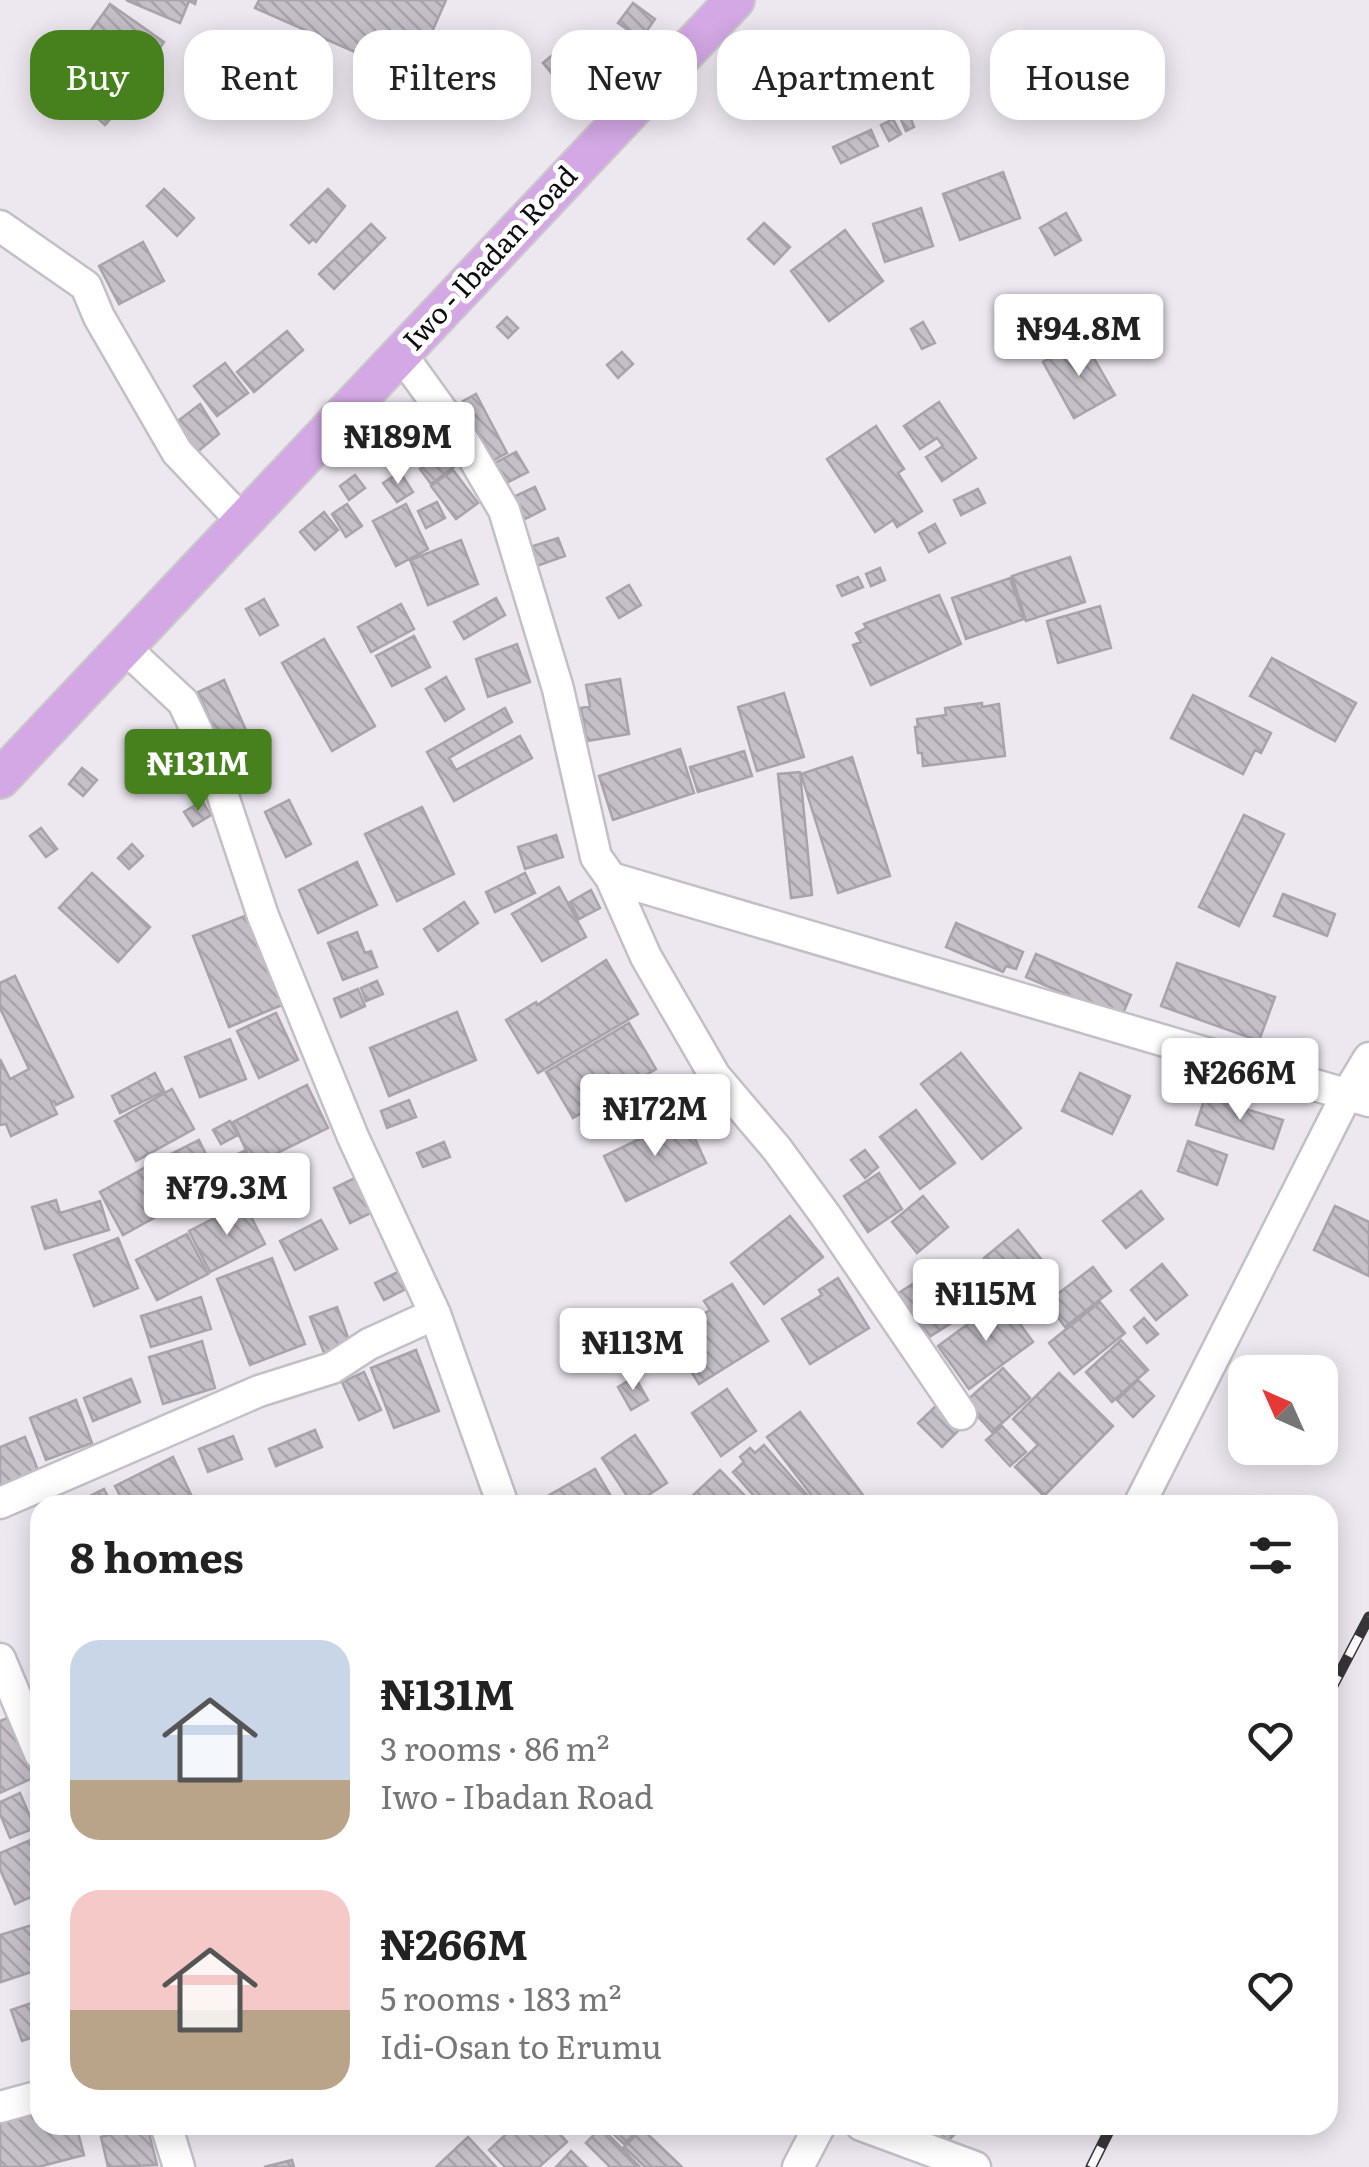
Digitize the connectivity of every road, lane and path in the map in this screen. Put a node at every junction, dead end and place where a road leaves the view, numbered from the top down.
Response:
1 (735, 0) edge
2 (0, 226) edge
3 (401, 354) junction
4 (242, 521) junction
5 (124, 647) junction
6 (0, 779) edge
7 (610, 878) junction
8 (1369, 1058) edge
9 (1357, 1098) edge
10 (434, 1314) junction
11 (961, 1414) dead end
12 (500, 1495) edge
13 (1144, 1495) edge
14 (0, 1503) edge
15 (0, 1659) edge
16 (30, 1730) edge
17 (30, 2099) edge
18 (0, 2107) edge
19 (169, 2135) edge
20 (815, 2135) edge
21 (888, 2135) edge
22 (179, 2167) edge
23 (798, 2167) edge
24 (975, 2167) edge

1 - 3 main road, Iwo - Ibadan Road
2 - 4 street
3 - 4 main road, Iwo - Ibadan Road
3 - 7 street
4 - 5 main road, Iwo - Ibadan Road
5 - 6 main road, Iwo - Ibadan Road
5 - 10 street
7 - 9 street
7 - 11 street
8 - 9 street
9 - 13 street
10 - 12 street
10 - 14 street
15 - 16 street
17 - 18 street
19 - 22 street
20 - 23 street
21 - 24 street

